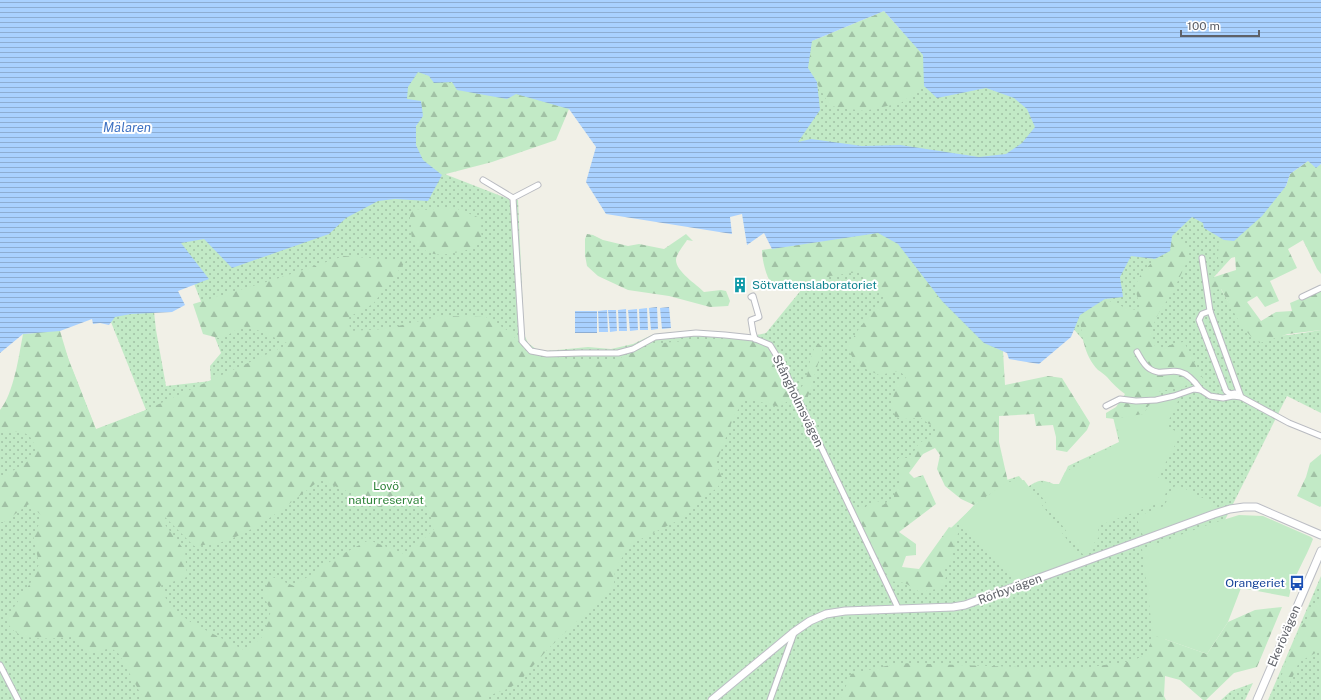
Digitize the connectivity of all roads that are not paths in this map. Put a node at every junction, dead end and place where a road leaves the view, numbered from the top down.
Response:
1 (483, 180) dead end
2 (538, 185) dead end
3 (513, 198) junction
4 (1202, 258) dead end
5 (1321, 288) edge
6 (751, 297) dead end
7 (1302, 297) dead end
8 (1210, 311) junction
9 (755, 338) junction
10 (1137, 352) dead end
11 (1201, 390) junction
12 (1240, 395) junction
13 (1106, 406) dead end
14 (1321, 436) edge
15 (1321, 535) edge
16 (1321, 551) edge
17 (898, 608) junction
18 (794, 632) junction
19 (0, 665) edge
20 (18, 700) edge
21 (712, 700) edge
22 (770, 700) edge
23 (1257, 700) edge

1 - 3 street
2 - 3 street
3 - 9 street, Stångholmsvägen
4 - 8 street
5 - 7 street
6 - 9 street
8 - 12 street
8 - 12 street
9 - 17 street, Stångholmsvägen
10 - 11 street
11 - 12 street
11 - 13 street
12 - 14 street
15 - 17 street, Rörbyvägen
16 - 23 street, Ekerövägen
17 - 18 street, Rörbyvägen
18 - 21 street, Rörbyvägen
18 - 22 street
19 - 20 street

